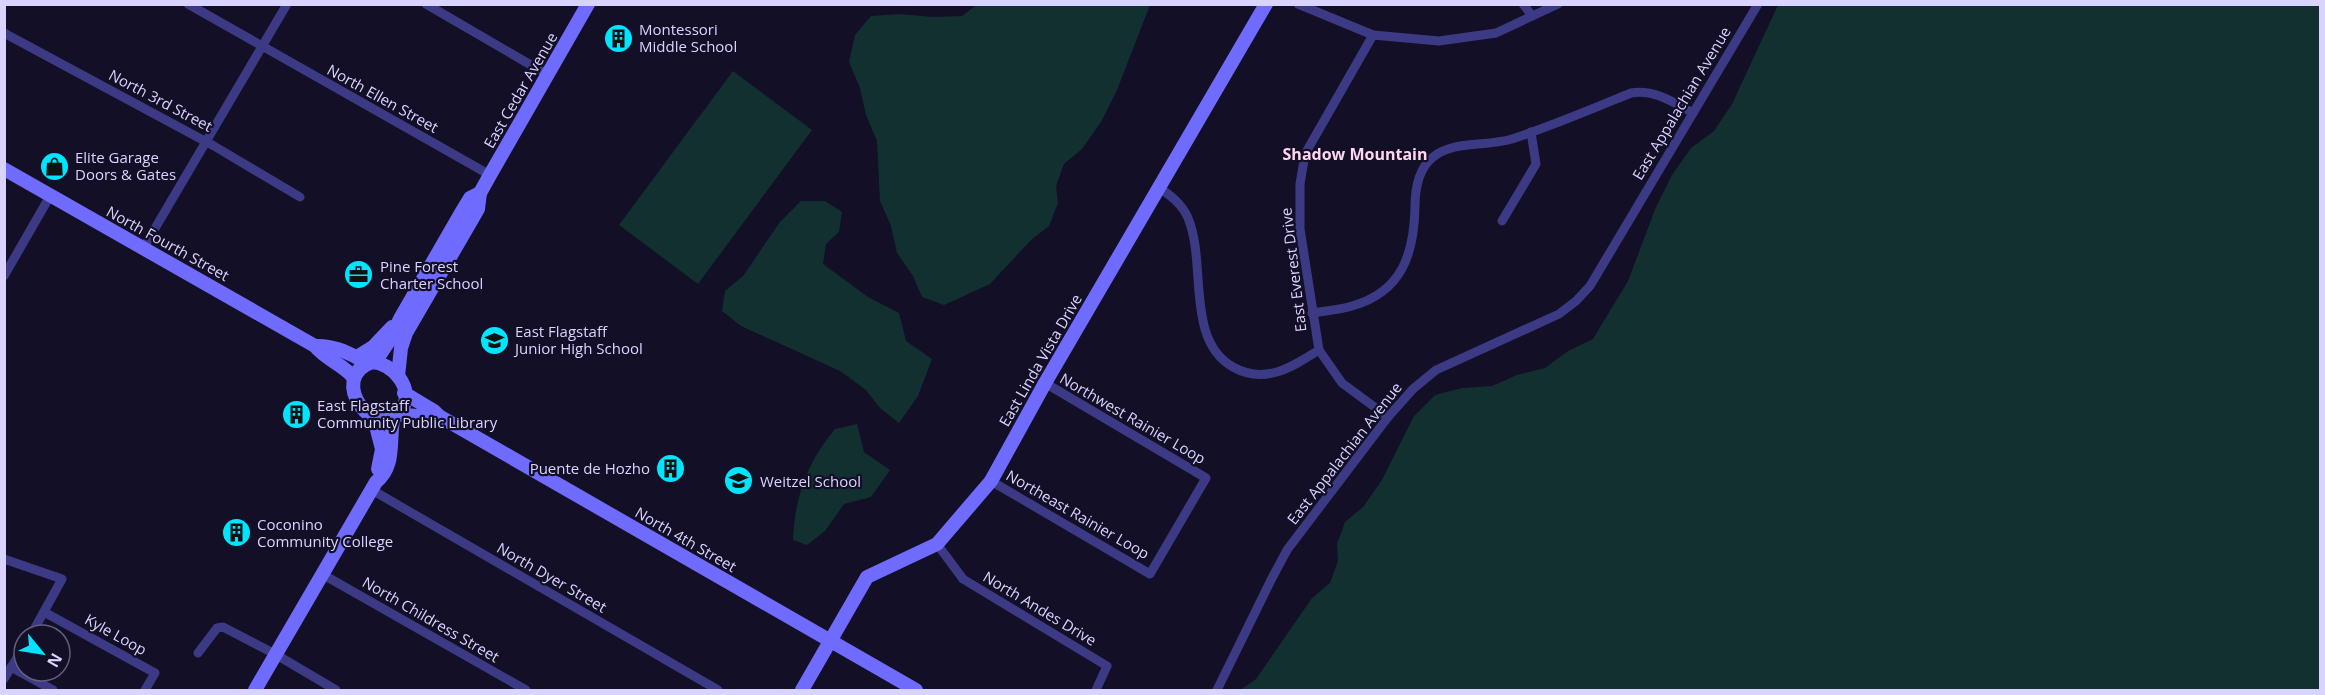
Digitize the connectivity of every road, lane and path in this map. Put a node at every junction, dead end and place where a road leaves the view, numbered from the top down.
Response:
1 (188, 4) edge
2 (288, 4) edge
3 (426, 4) edge
4 (588, 4) edge
5 (1266, 4) edge
6 (1298, 4) edge
7 (1523, 4) edge
8 (1558, 4) edge
9 (1758, 4) edge
10 (1532, 16) junction
11 (4, 33) edge
12 (1373, 35) junction
13 (261, 47) junction
14 (548, 75) junction
15 (1693, 113) junction
16 (1531, 132) junction
17 (205, 141) junction
18 (4, 169) edge
19 (490, 175) junction
20 (1160, 188) junction
21 (480, 193) junction
22 (50, 196) junction
23 (300, 197) dead end
24 (1502, 221) dead end
25 (144, 247) junction
26 (4, 276) edge
27 (1312, 313) junction
28 (401, 317) junction
29 (315, 346) junction
30 (1318, 350) junction
31 (366, 361) junction
32 (398, 376) junction
33 (354, 378) junction
34 (1045, 383) junction
35 (404, 393) junction
36 (396, 415) junction
37 (439, 416) junction
38 (1389, 417) junction
39 (374, 418) junction
40 (991, 481) junction
41 (374, 486) junction
42 (937, 544) junction
43 (4, 559) edge
44 (322, 574) junction
45 (1150, 574) joint
46 (44, 612) junction
47 (38, 623) edge
48 (830, 641) junction
49 (198, 653) dead end
50 (275, 654) junction
51 (11, 667) joint
52 (4, 679) edge
53 (53, 690) edge
54 (145, 690) edge
55 (255, 690) edge
56 (336, 690) edge
57 (526, 690) edge
58 (718, 690) edge
59 (802, 690) edge
60 (916, 690) edge
61 (1096, 690) edge
62 (1217, 690) edge

1 - 13 street, North Ellen Street
2 - 13 street
3 - 14 street
4 - 14 street, East Cedar Avenue
5 - 20 street, East Linda Vista Drive
6 - 12 street
7 - 10 street
8 - 10 street
9 - 15 street, East Appalachian Avenue
10 - 12 street
11 - 17 street, North 3rd Street
12 - 27 street, East Everest Drive
13 - 17 street
13 - 19 street, North Ellen Street
14 - 19 street, East Cedar Avenue
15 - 16 street
15 - 38 street, East Appalachian Avenue
16 - 24 street
16 - 27 street
17 - 23 street, North 3rd Street
17 - 25 street
18 - 22 street, North Fourth Street
19 - 21 street, East Cedar Avenue
20 - 30 street
20 - 34 street, East Linda Vista Drive
21 - 28 street, East Cedar Avenue
21 - 32 street, East Cedar Avenue
22 - 25 street, North Fourth Street
22 - 26 street
25 - 29 street, North Fourth Street
27 - 30 street, East Everest Drive
28 - 31 street
28 - 31 street, East Cedar Avenue
29 - 31 street, North Fourth Street
29 - 33 street, North Fourth Street
30 - 38 street, East Everest Drive
31 - 32 street
31 - 33 street
32 - 35 street
33 - 39 street
34 - 40 street, East Linda Vista Drive
34 - 45 street, Northwest Rainier Loop
35 - 36 street
35 - 37 street, North 4th Street
36 - 37 street, North 4th Street
36 - 39 street
36 - 41 street
37 - 48 street, North 4th Street
38 - 62 street, East Appalachian Avenue
39 - 41 street
40 - 42 street, East Linda Vista Drive
40 - 45 street, Northeast Rainier Loop
41 - 44 street
41 - 58 street, North Dyer Street
42 - 48 street, East Linda Vista Drive
42 - 61 street, North Andes Drive
43 - 46 street
44 - 50 street
44 - 57 street, North Childress Street
46 - 47 street
46 - 54 street, Kyle Loop
48 - 59 street, East Linda Vista Drive
48 - 60 street, North 4th Street
49 - 50 street
50 - 55 street
50 - 56 street
51 - 52 street
51 - 53 street

